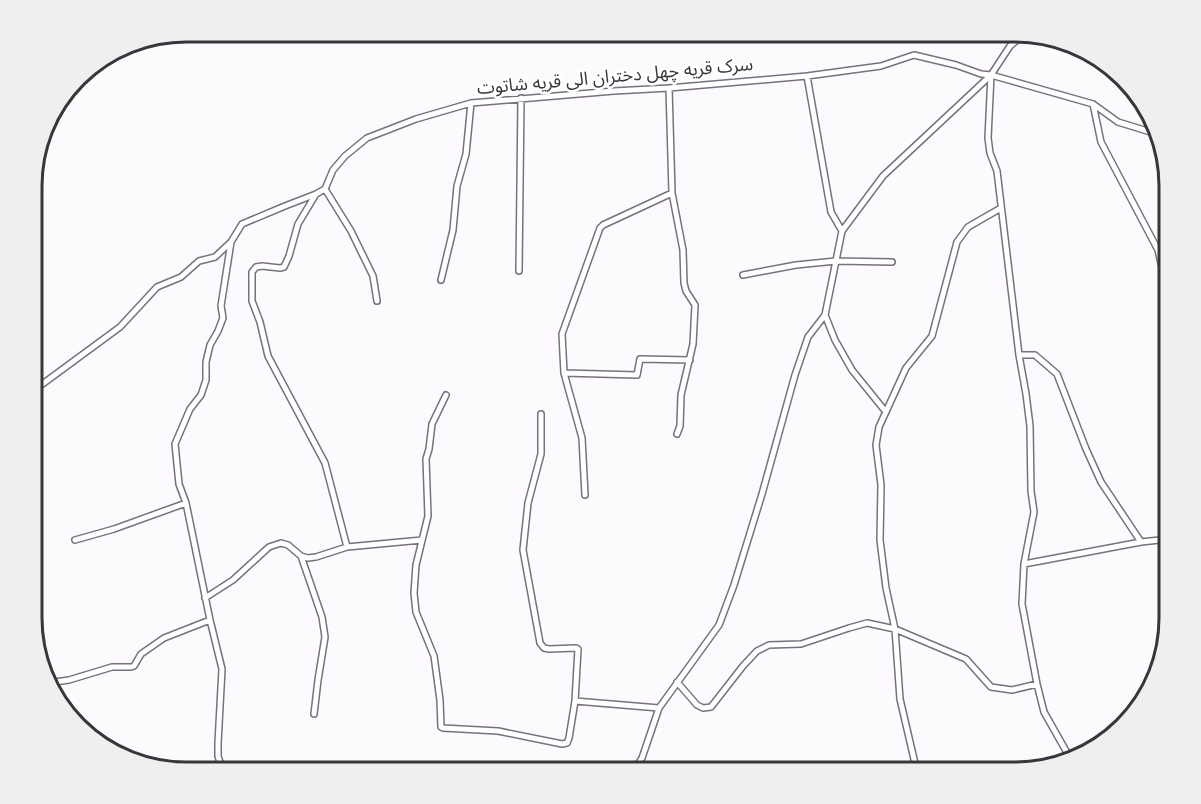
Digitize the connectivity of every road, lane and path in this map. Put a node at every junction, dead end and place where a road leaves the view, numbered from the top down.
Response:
1 (1015, 42) edge
2 (991, 75) junction
3 (807, 76) junction
4 (669, 88) junction
5 (521, 98) junction
6 (471, 103) junction
7 (1093, 104) junction
8 (1148, 131) edge
9 (325, 189) junction
10 (672, 193) junction
11 (316, 194) junction
12 (1001, 207) junction
13 (842, 231) junction
14 (231, 242) junction
15 (1159, 254) edge
16 (836, 261) junction
17 (892, 262) dead end
18 (519, 271) dead end
19 (743, 275) dead end
20 (441, 280) dead end
21 (377, 301) dead end
22 (825, 315) junction
23 (1019, 355) junction
24 (690, 360) junction
25 (564, 373) junction
26 (42, 384) edge
27 (446, 395) dead end
28 (886, 412) junction
29 (542, 414) dead end
30 (677, 434) dead end
31 (585, 495) dead end
32 (186, 504) junction
33 (75, 540) dead end
34 (422, 540) junction
35 (1159, 540) edge
36 (1141, 542) junction
37 (346, 547) junction
38 (301, 556) junction
39 (1024, 564) junction
40 (205, 598) junction
41 (210, 620) junction
42 (895, 629) junction
43 (57, 682) edge
44 (677, 682) junction
45 (1037, 684) junction
46 (575, 701) junction
47 (659, 708) junction
48 (314, 714) dead end
49 (1067, 752) edge
50 (220, 762) edge
51 (639, 762) edge
52 (915, 762) edge

1 - 2 street
2 - 3 street, سرک قریه چهل دختران الی قریه شاتوت
2 - 7 street, سرک قریه چهل دختران الی قریه شاتوت
2 - 12 street
2 - 13 street
3 - 4 street, سرک قریه چهل دختران الی قریه شاتوت
3 - 13 street
4 - 5 street, سرک قریه چهل دختران الی قریه شاتوت
4 - 10 street
5 - 6 street, سرک قریه چهل دختران الی قریه شاتوت
5 - 18 street
6 - 9 street, سرک قریه چهل دختران الی قریه شاتوت
6 - 20 street
7 - 8 street, سرک قریه چهل دختران الی قریه شاتوت
7 - 15 street
9 - 11 street
9 - 21 street
10 - 24 street
10 - 25 street
11 - 14 street
11 - 37 street
12 - 23 street
12 - 28 street
13 - 16 street
14 - 26 street
14 - 32 street
16 - 17 street
16 - 19 street
16 - 22 street
22 - 28 street
22 - 44 street
23 - 36 street
23 - 39 street
24 - 25 street
24 - 30 street
25 - 31 street
27 - 34 street
28 - 42 street
29 - 46 street
32 - 33 street
32 - 40 street
34 - 37 street
34 - 46 street
35 - 36 street
36 - 39 street
37 - 38 street
38 - 40 street
38 - 48 street
39 - 45 street
40 - 41 street
41 - 43 street
41 - 50 street
42 - 44 street
42 - 45 street
42 - 52 street
44 - 47 street
45 - 49 street
46 - 47 street
47 - 51 street

